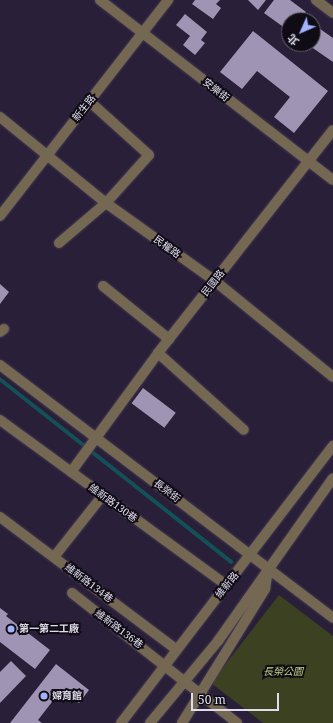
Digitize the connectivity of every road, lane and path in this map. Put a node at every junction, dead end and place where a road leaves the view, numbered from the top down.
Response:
1 (100, 0) edge
2 (168, 0) edge
3 (316, 0) edge
4 (333, 13) edge
5 (143, 33) junction
6 (89, 101) junction
7 (0, 117) edge
8 (333, 130) edge
9 (48, 154) junction
10 (309, 162) junction
11 (333, 180) edge
12 (106, 203) junction
13 (0, 216) edge
14 (59, 243) dead end
15 (215, 281) junction
16 (103, 286) dead end
17 (169, 339) junction
18 (158, 353) junction
19 (0, 365) edge
20 (333, 377) edge
21 (0, 420) edge
22 (244, 430) dead end
23 (96, 438) junction
24 (333, 446) edge
25 (72, 472) junction
26 (333, 478) edge
27 (102, 495) junction
28 (0, 517) edge
29 (253, 554) junction
30 (54, 557) junction
31 (269, 566) junction
32 (226, 585) junction
33 (72, 593) dead end
34 (333, 618) edge
35 (177, 650) junction
36 (166, 664) junction
37 (185, 680) junction
38 (201, 692) junction
39 (121, 723) edge
40 (150, 723) edge
41 (182, 723) edge
42 (236, 723) edge

1 - 5 street, 安樂街
2 - 5 street, 新生路
3 - 4 street
5 - 6 street, 新生路
5 - 10 street, 安樂街
6 - 9 street, 新生路
6 - 12 street
7 - 9 street, 民權路
8 - 10 street, 民國路
9 - 12 street, 民權路
9 - 13 street, 新生路
10 - 11 street, 安樂街
10 - 15 street, 民國路
12 - 14 street
12 - 15 street, 民權路
15 - 17 street, 民國路
15 - 20 street, 民權路
16 - 17 street
17 - 18 street, 民國路
18 - 22 street
18 - 23 street, 民國路
19 - 23 street, 長榮街
21 - 25 street, 維新路130巷
23 - 25 street, 民國路
23 - 29 street, 長榮街
24 - 29 street, 維新路
25 - 27 street, 維新路130巷
26 - 31 street
27 - 30 street
27 - 32 street, 維新路130巷
28 - 30 street, 維新路134巷
29 - 31 street, 長榮街
29 - 32 street, 維新路
30 - 35 street, 維新路134巷
31 - 34 street, 長榮街
31 - 37 street
31 - 38 street
32 - 35 street, 維新路
33 - 36 street, 維新路136巷
35 - 36 street, 維新路
36 - 37 street, 維新路136巷
36 - 39 street, 維新路
37 - 38 street, 維新路136巷
37 - 40 street
38 - 41 street
38 - 42 street, 維新路136巷

